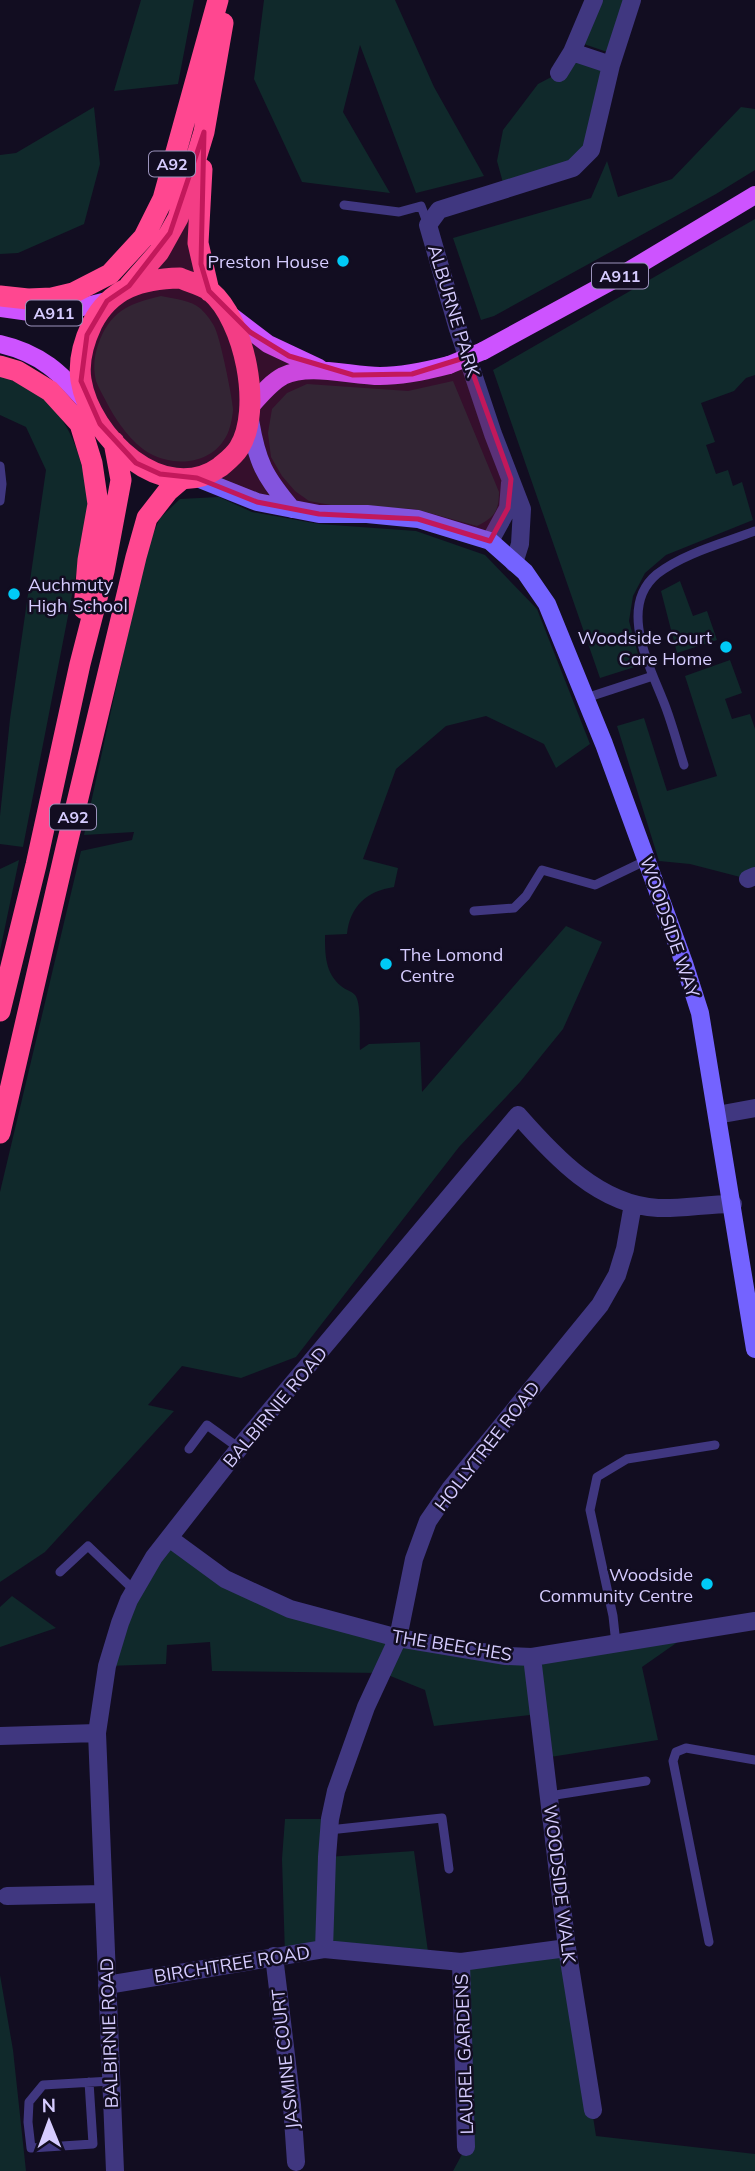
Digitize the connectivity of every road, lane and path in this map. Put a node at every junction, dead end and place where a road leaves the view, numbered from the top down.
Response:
1 (218, 0) edge
2 (226, 0) edge
3 (594, 0) edge
4 (632, 0) edge
5 (572, 52) junction
6 (611, 65) junction
7 (559, 73) dead end
8 (204, 132) junction
9 (755, 195) edge
10 (344, 205) dead end
11 (428, 225) junction
12 (129, 286) junction
13 (209, 290) junction
14 (0, 296) edge
15 (107, 301) junction
16 (0, 308) edge
17 (230, 315) junction
18 (0, 344) edge
19 (0, 366) edge
20 (326, 371) junction
21 (87, 403) junction
22 (250, 413) junction
23 (114, 442) junction
24 (0, 466) edge
25 (511, 478) junction
26 (189, 479) junction
27 (0, 501) edge
28 (292, 509) junction
29 (755, 531) edge
30 (490, 541) junction
31 (514, 563) junction
32 (80, 664) junction
33 (653, 676) junction
34 (586, 698) junction
35 (684, 765) dead end
36 (647, 860) junction
37 (474, 911) dead end
38 (0, 1012) edge
39 (755, 1108) edge
40 (717, 1115) junction
41 (0, 1133) edge
42 (633, 1204) junction
43 (733, 1204) junction
44 (755, 1349) edge
45 (715, 1445) dead end
46 (239, 1448) junction
47 (189, 1449) dead end
48 (169, 1538) junction
49 (60, 1572) dead end
50 (134, 1590) junction
51 (755, 1621) edge
52 (398, 1638) junction
53 (616, 1644) junction
54 (532, 1657) junction
55 (97, 1733) junction
56 (0, 1736) edge
57 (755, 1760) edge
58 (646, 1781) dead end
59 (549, 1796) junction
60 (329, 1830) junction
61 (449, 1869) dead end
62 (103, 1894) junction
63 (7, 1896) dead end
64 (709, 1942) dead end
65 (567, 1948) junction
66 (324, 1950) junction
67 (274, 1956) junction
68 (461, 1962) junction
69 (107, 1985) junction
70 (111, 2081) junction
71 (89, 2082) junction
72 (593, 2110) dead end
73 (467, 2147) dead end
74 (296, 2162) dead end
75 (115, 2171) edge

1 - 14 highway, A92
2 - 8 highway, A92
3 - 5 street
4 - 6 street, ALBURNE PARK
5 - 6 street
5 - 7 street
6 - 11 street, ALBURNE PARK
8 - 12 highway, A92
8 - 13 highway, A92
9 - 20 main road, A911, bridge
10 - 11 lane
11 - 25 street, ALBURNE PARK
12 - 13 highway, A92
12 - 15 highway, A92
13 - 17 highway, A92
15 - 16 main road, A911
15 - 21 highway, A92
17 - 20 main road, A911
17 - 22 highway, A92
18 - 21 main road, A911
19 - 32 highway, A92
20 - 22 main road, A911
21 - 23 highway, A92
22 - 26 highway, A92
22 - 28 street
23 - 26 highway, A92
23 - 32 highway, A92
24 - 27 lane
25 - 30 street, ALBURNE PARK
25 - 31 street, ALBURNE PARK
26 - 28 street
26 - 41 highway, A92
28 - 30 street
29 - 33 lane
30 - 31 street, WOODSIDE WAY
31 - 34 street, WOODSIDE WAY
32 - 38 highway, A92
33 - 34 lane
33 - 35 lane
34 - 36 street, WOODSIDE WAY
36 - 37 lane
36 - 40 street, WOODSIDE WAY
39 - 40 street
40 - 43 street, WOODSIDE WAY
42 - 43 street
42 - 46 street, BALBIRNIE ROAD
42 - 52 street, HOLLYTREE ROAD
43 - 44 street, WOODSIDE WAY
45 - 53 lane
46 - 47 lane
46 - 48 street, BALBIRNIE ROAD
48 - 50 street, BALBIRNIE ROAD
48 - 52 street, THE BEECHES
49 - 50 lane
50 - 55 street, BALBIRNIE ROAD
51 - 53 street, THE BEECHES
52 - 54 street, THE BEECHES
52 - 60 street, HOLLYTREE ROAD
53 - 54 street, THE BEECHES
54 - 59 street, WOODSIDE WALK
55 - 56 street
55 - 62 street, BALBIRNIE ROAD
57 - 64 lane
58 - 59 lane
59 - 65 street, WOODSIDE WALK
60 - 61 lane
60 - 66 street, HOLLYTREE ROAD
62 - 63 street
62 - 69 street, BALBIRNIE ROAD
65 - 68 street, BIRCHTREE ROAD
65 - 72 street, WOODSIDE WALK
66 - 67 street, BIRCHTREE ROAD
66 - 68 street, BIRCHTREE ROAD
67 - 69 street, BIRCHTREE ROAD
67 - 74 street, JASMINE COURT
68 - 73 street, LAUREL GARDENS
69 - 70 street, BALBIRNIE ROAD
70 - 71 lane
70 - 75 street, BALBIRNIE ROAD
71 - 71 lane

